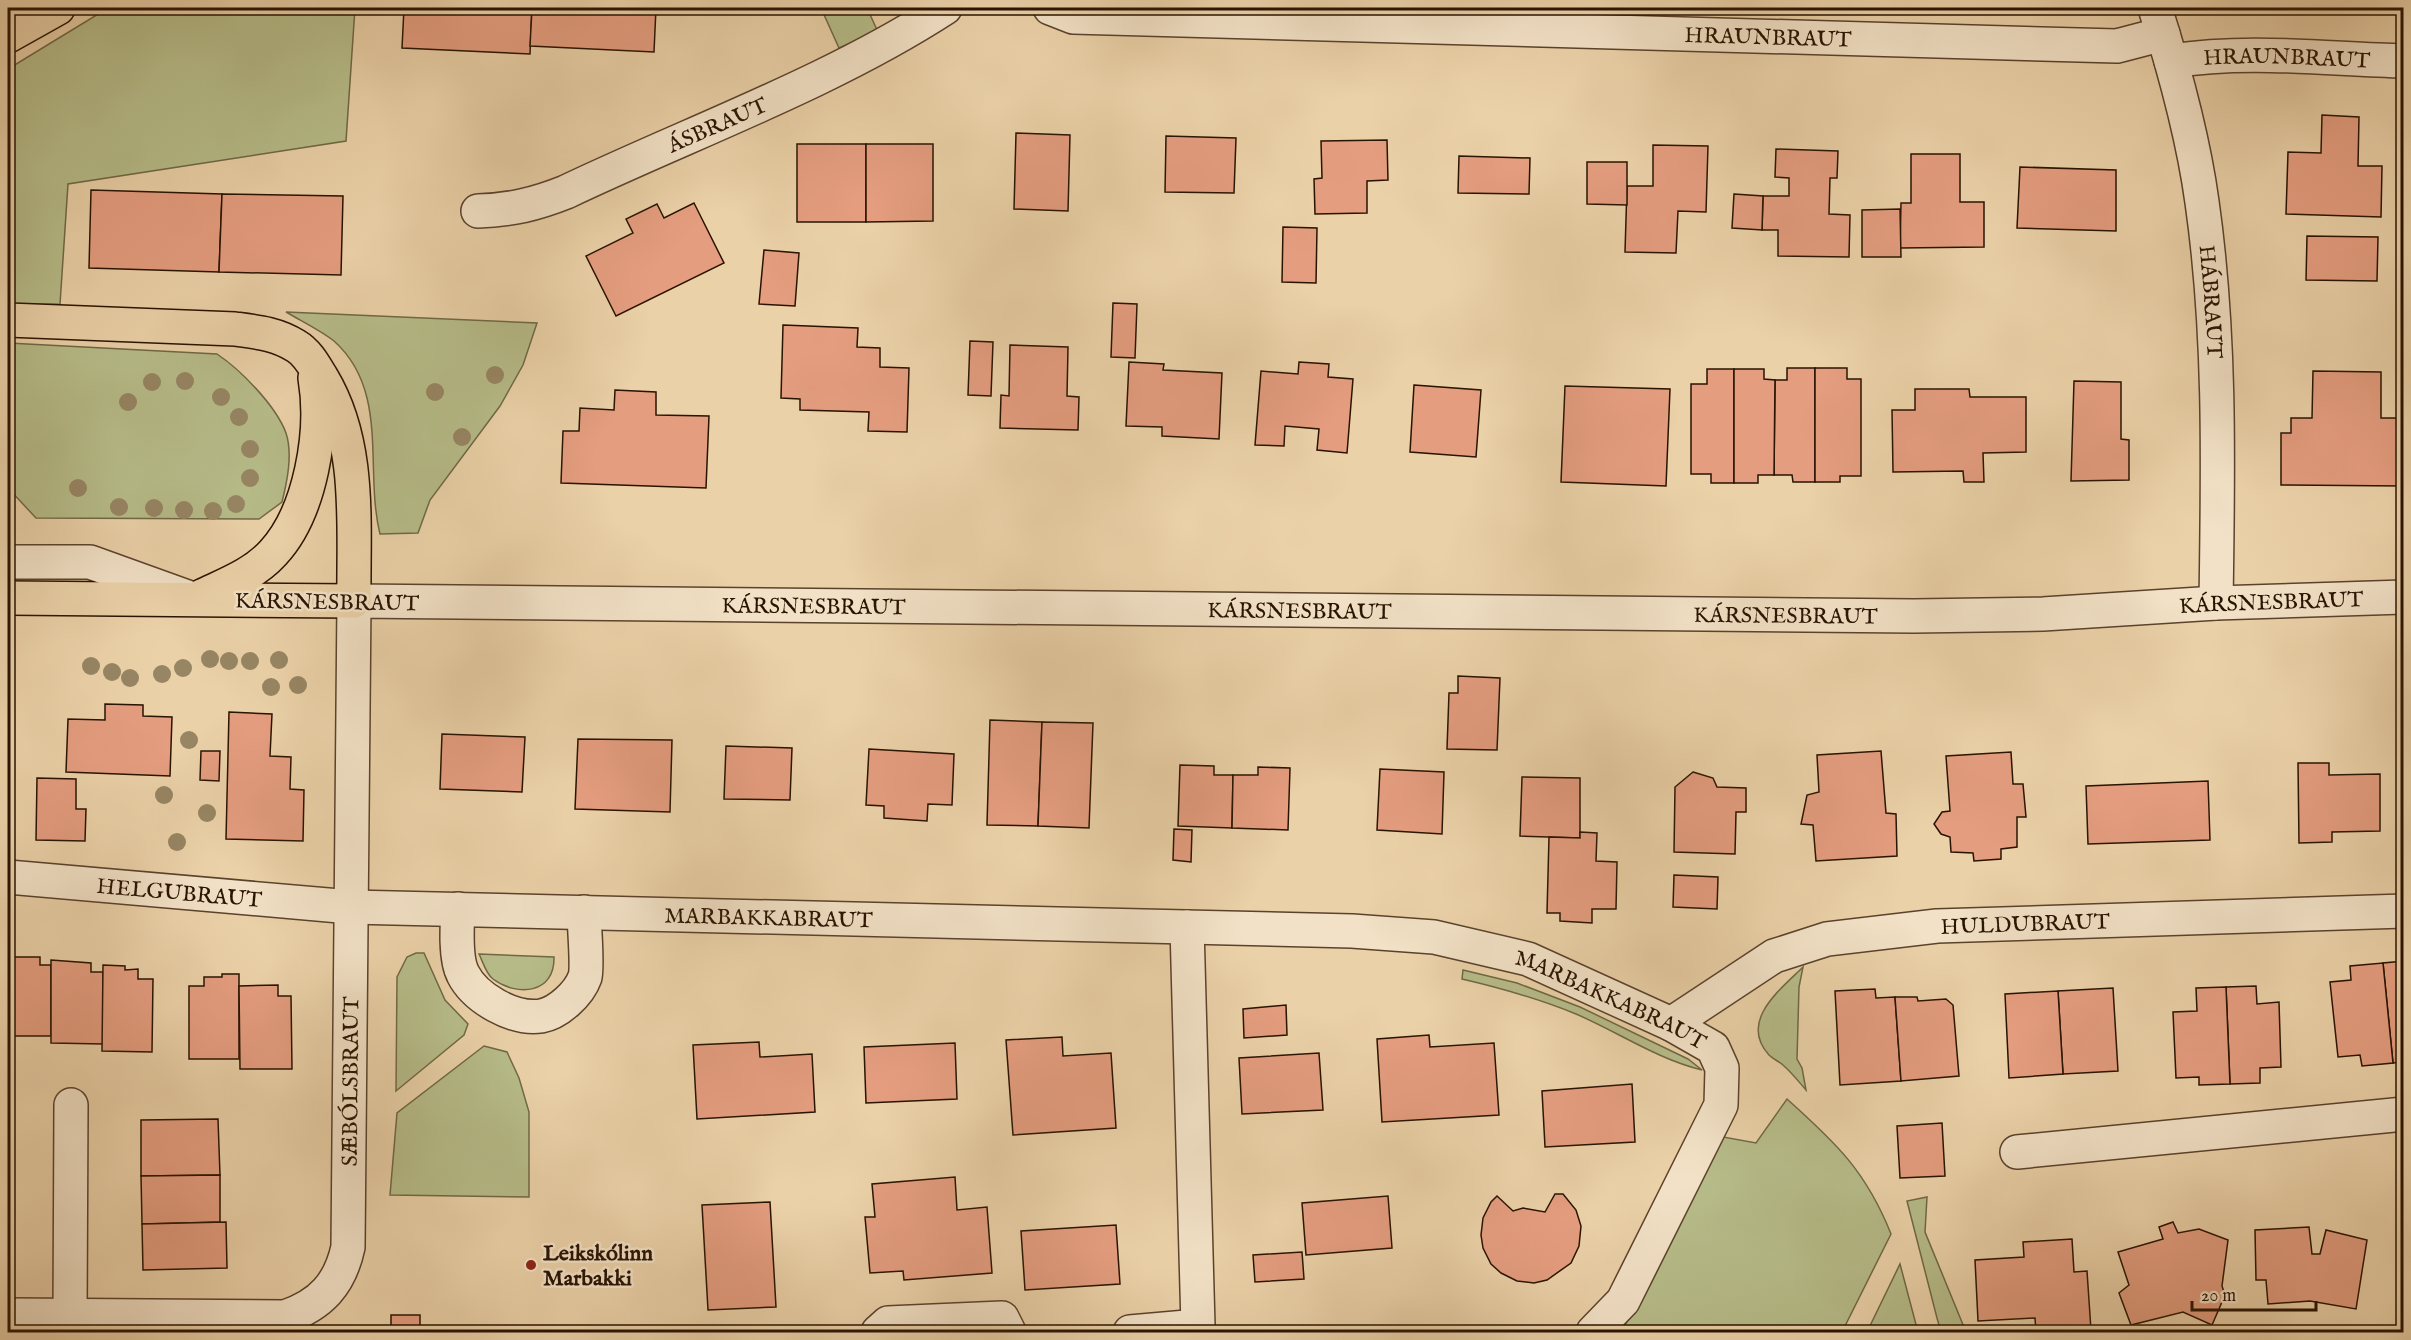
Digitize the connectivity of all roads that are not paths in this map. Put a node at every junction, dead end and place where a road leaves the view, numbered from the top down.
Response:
1 (58, 8) edge
2 (945, 8) edge
3 (1050, 8) edge
4 (2163, 34) edge
5 (8, 36) edge
6 (2403, 61) edge
7 (478, 211) dead end
8 (8, 320) edge
9 (312, 362) junction
10 (8, 562) edge
11 (2403, 597) edge
12 (8, 598) edge
13 (195, 600) junction
14 (354, 601) junction
15 (2216, 603) junction
16 (8, 877) edge
17 (351, 907) junction
18 (458, 909) junction
19 (2403, 911) edge
20 (584, 912) junction
21 (1187, 927) junction
22 (1671, 1024) junction
23 (71, 1105) dead end
24 (2403, 1114) edge
25 (2017, 1152) dead end
26 (8, 1315) edge
27 (70, 1316) junction
28 (878, 1332) edge
29 (1009, 1332) edge
30 (1130, 1332) edge
31 (1593, 1332) edge

1 - 5 main road
2 - 7 street, ÁSBRAUT
3 - 4 street, HRAUNBRAUT
4 - 6 street, HRAUNBRAUT
4 - 15 street, HÁBRAUT
8 - 9 main road
9 - 13 main road
9 - 14 main road
10 - 13 street, KÁRSNESBRAUT
11 - 15 street, KÁRSNESBRAUT
12 - 13 main road, KÁRSNESBRAUT
13 - 14 main road, KÁRSNESBRAUT
14 - 15 street, KÁRSNESBRAUT
14 - 17 street, SÆBÓLSBRAUT
16 - 17 street, HELGUBRAUT
17 - 18 street, MARBAKKABRAUT
17 - 27 street, SÆBÓLSBRAUT
18 - 20 street, MARBAKKABRAUT
18 - 20 street
19 - 22 street, HULDUBRAUT
20 - 21 street, MARBAKKABRAUT
21 - 22 street, MARBAKKABRAUT
21 - 30 street
22 - 31 street, MARBAKKABRAUT
23 - 27 street
24 - 25 street
26 - 27 street, SÆBÓLSBRAUT
28 - 29 street

